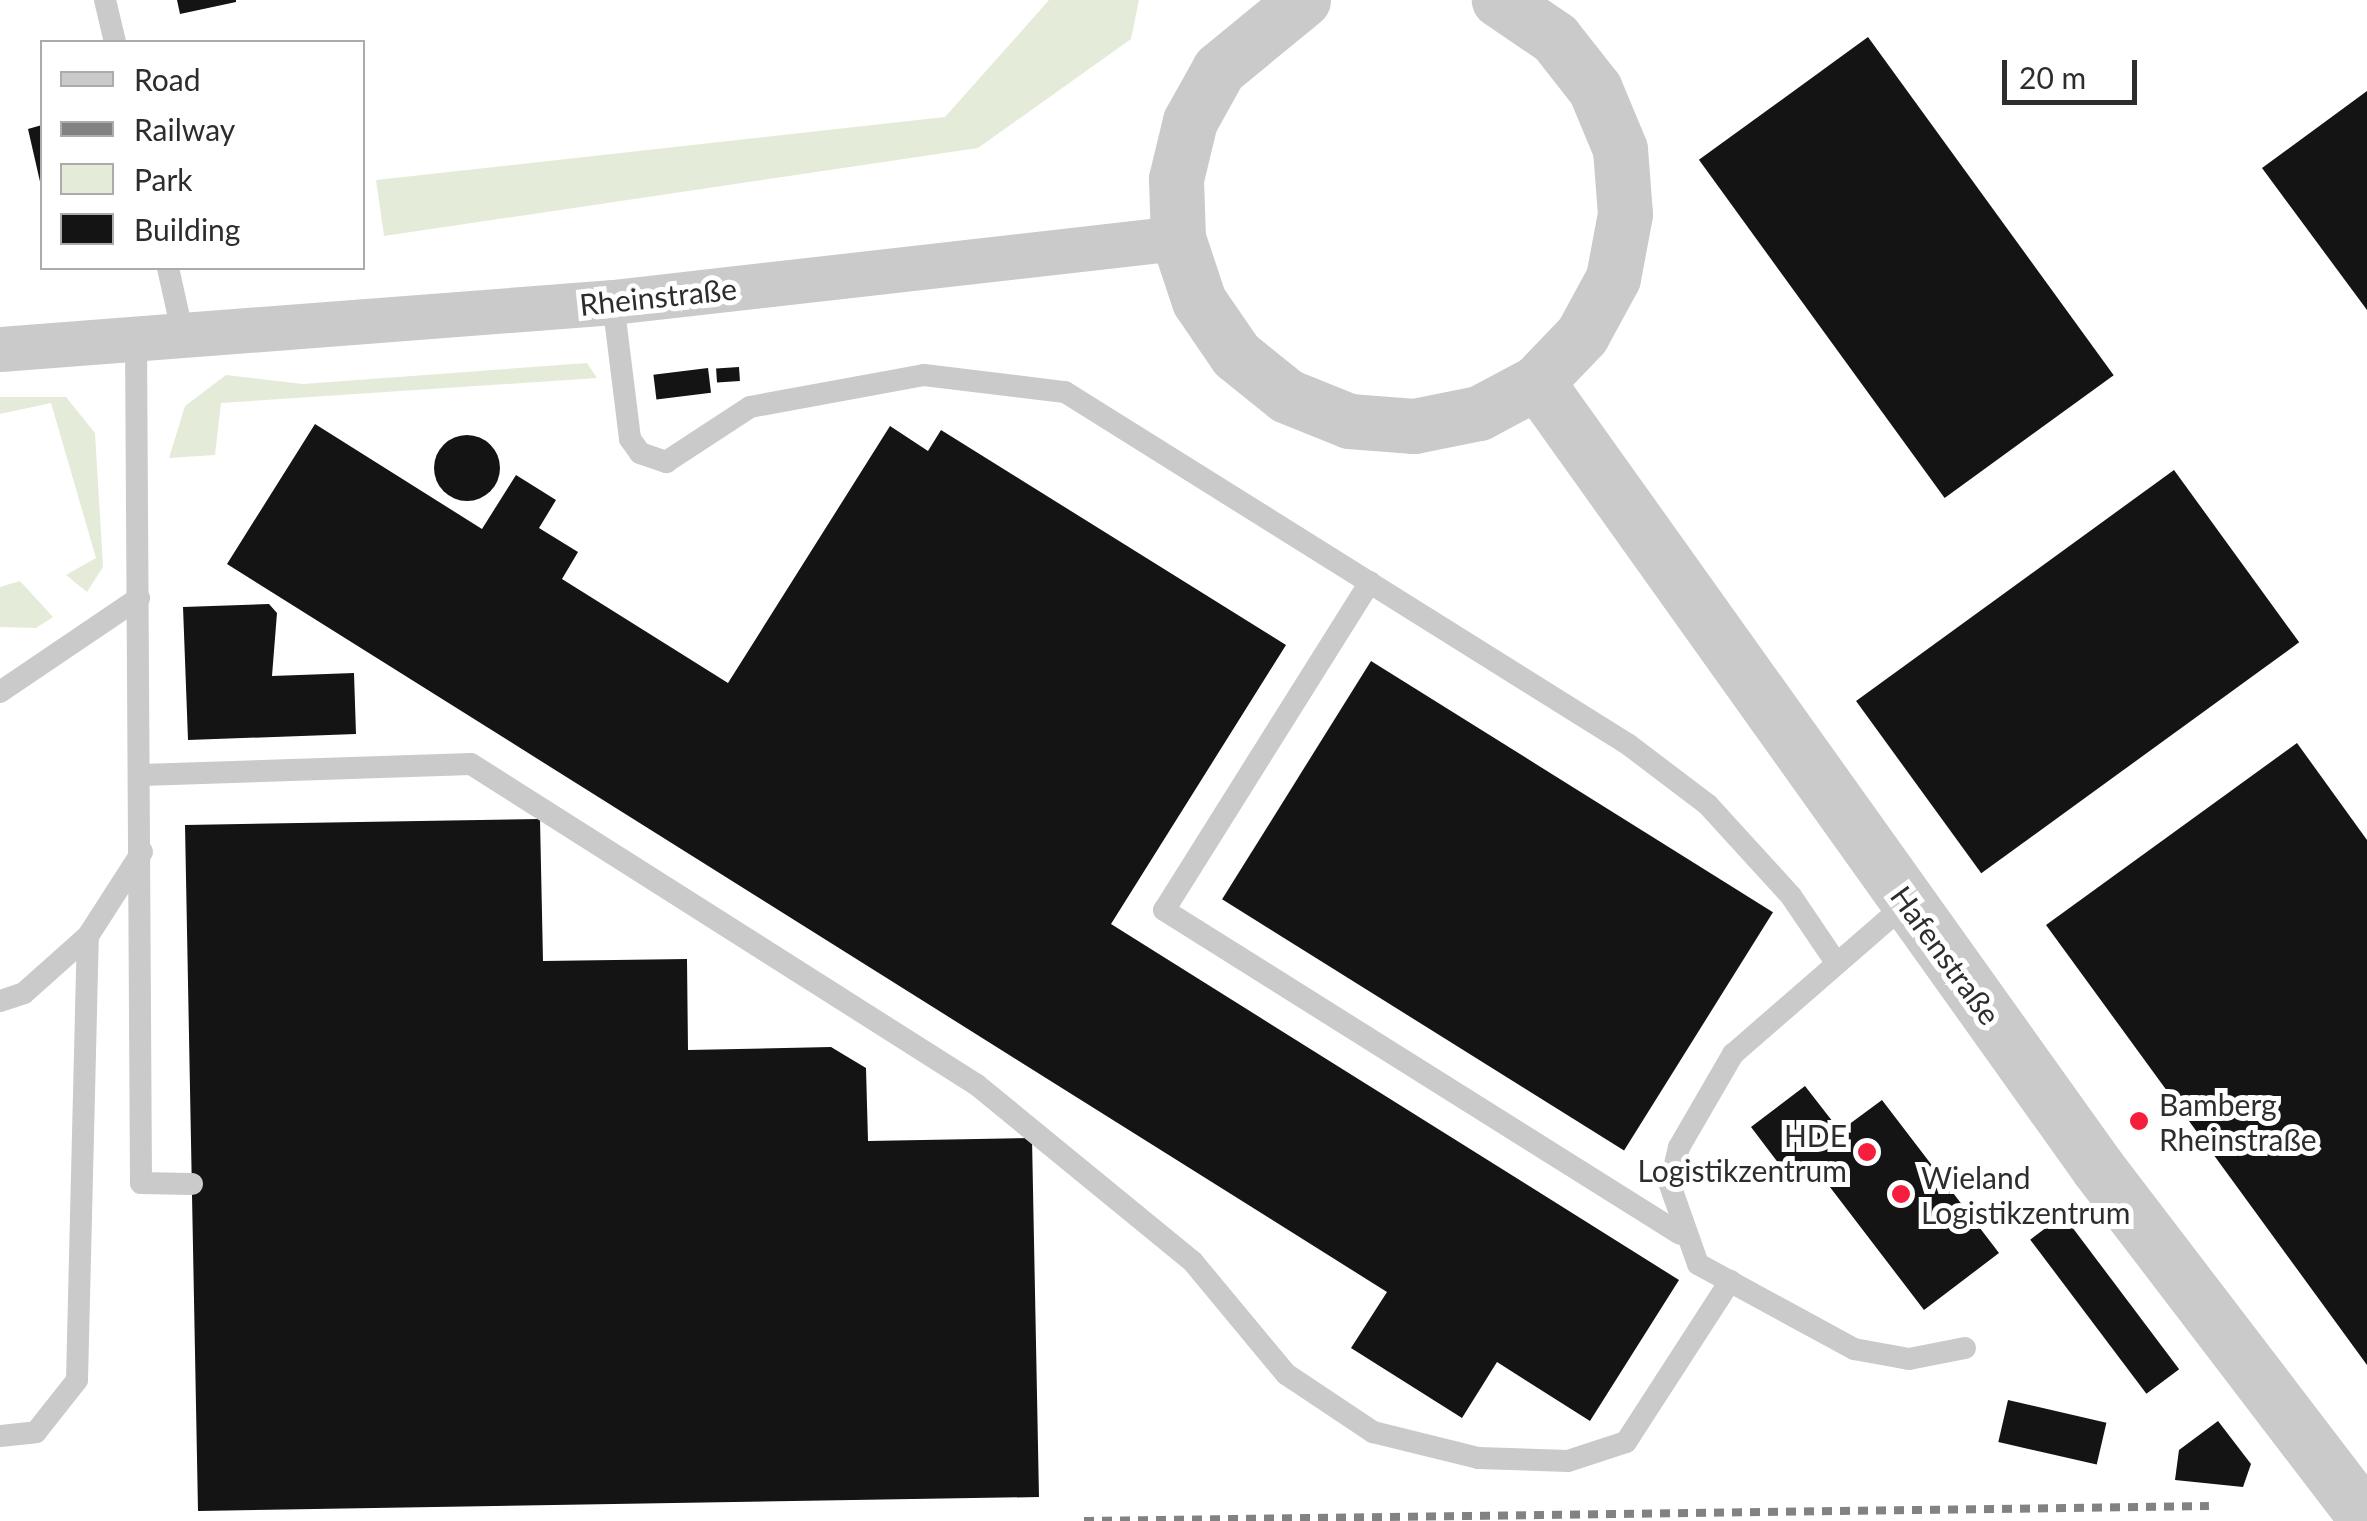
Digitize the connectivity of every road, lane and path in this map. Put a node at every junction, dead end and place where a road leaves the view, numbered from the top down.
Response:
1 (105, 0) edge
2 (1303, 0) edge
3 (1499, 0) edge
4 (115, 40) edge
5 (1178, 238) junction
6 (168, 270) edge
7 (613, 302) junction
8 (183, 335) junction
9 (136, 340) junction
10 (0, 349) edge
11 (1536, 382) junction
12 (1370, 582) junction
13 (140, 598) junction
14 (0, 692) edge
15 (142, 775) junction
16 (142, 852) junction
17 (1908, 902) junction
18 (88, 936) junction
19 (1834, 961) junction
20 (0, 1001) edge
21 (192, 1184) dead end
22 (1680, 1234) junction
23 (1730, 1281) junction
24 (1965, 1348) dead end
25 (0, 1436) edge
26 (2367, 1520) edge

1 - 4 lane
2 - 5 street
3 - 11 street
5 - 7 street, Rheinstraße
5 - 11 street
6 - 8 lane
7 - 8 street, Rheinstraße
7 - 12 lane
8 - 9 street, Rheinstraße
9 - 10 street, Rheinstraße
9 - 13 lane
11 - 17 street, Hafenstraße
12 - 19 lane
12 - 22 lane
13 - 14 lane
13 - 15 lane
15 - 16 lane
15 - 23 lane
16 - 18 lane
16 - 21 lane
17 - 19 lane
17 - 26 street, Hafenstraße
18 - 20 lane
18 - 25 lane
19 - 22 lane
22 - 23 lane
23 - 24 lane

